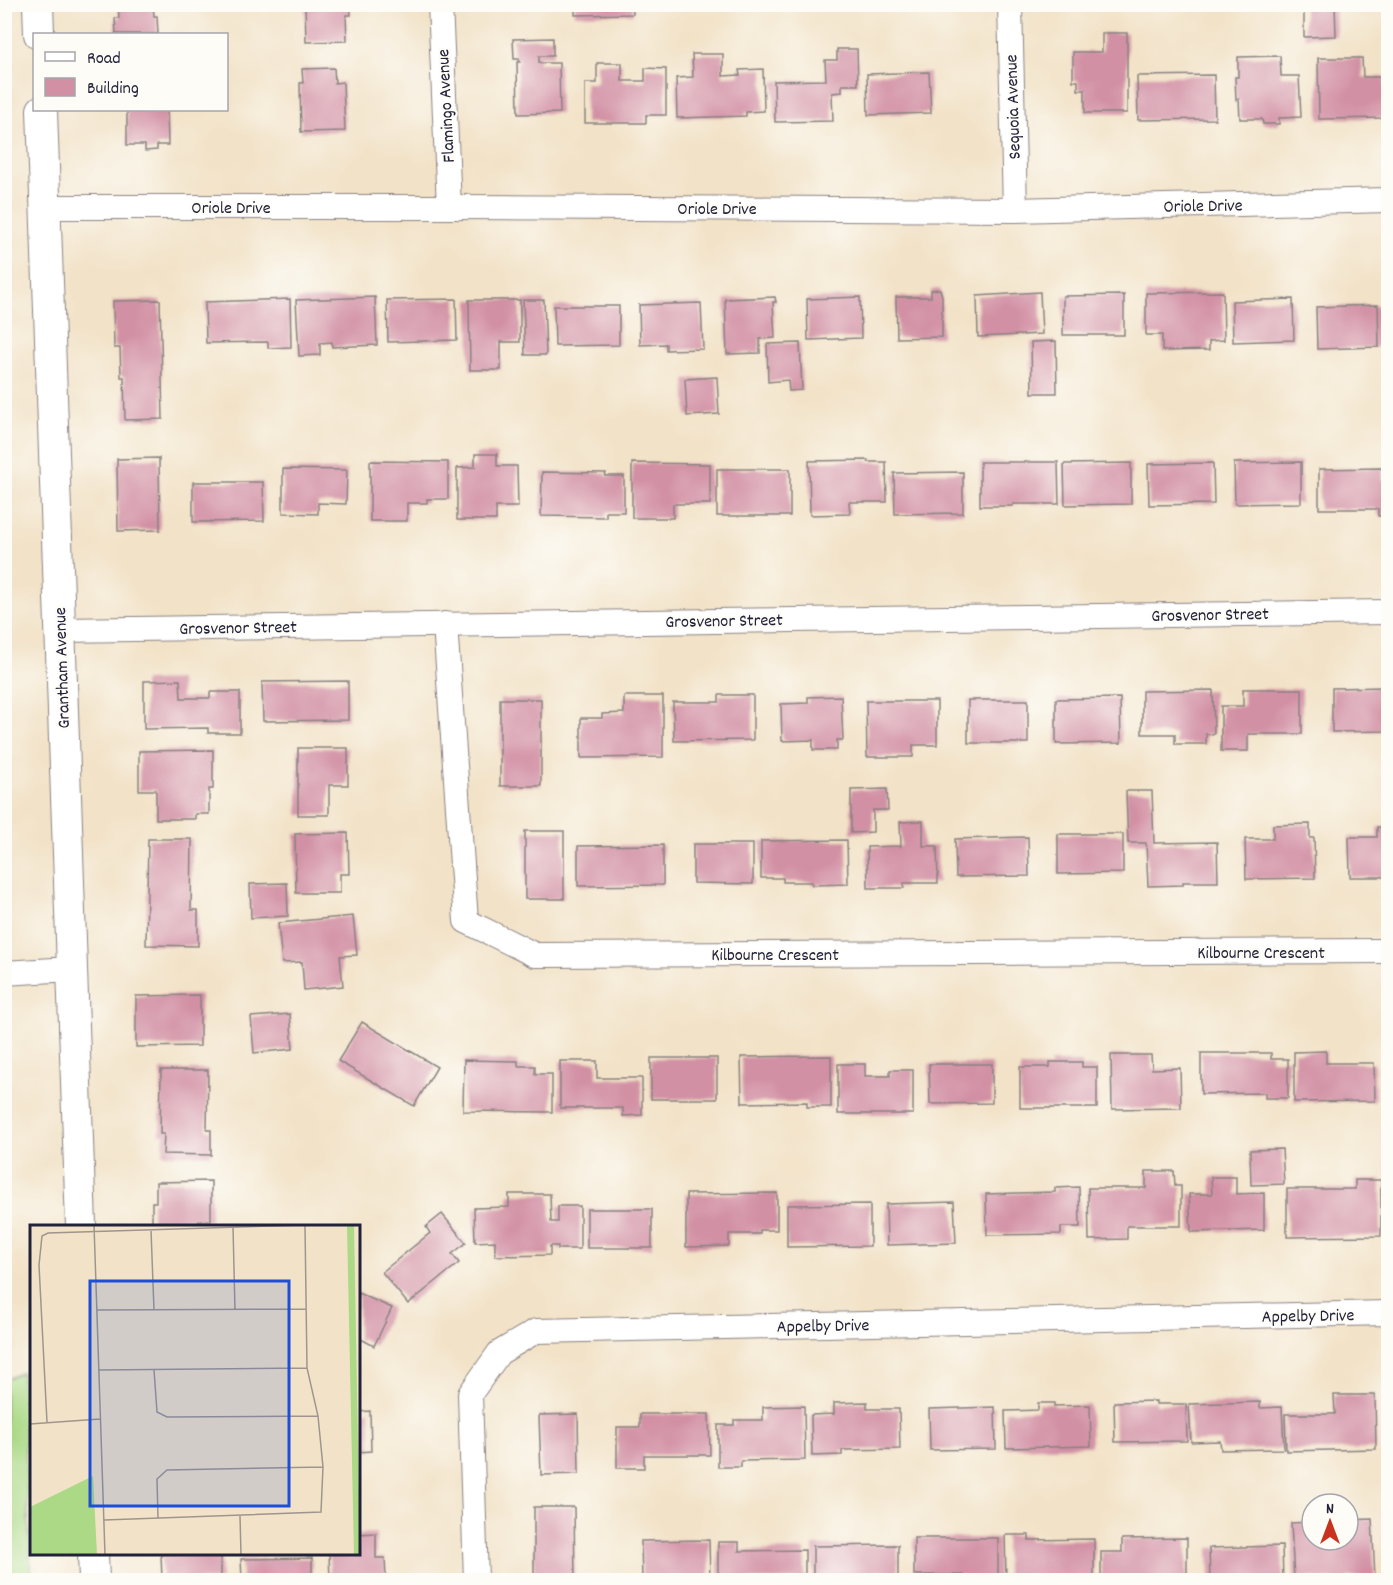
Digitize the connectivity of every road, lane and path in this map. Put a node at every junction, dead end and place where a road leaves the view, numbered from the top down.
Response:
1 (38, 4) edge
2 (440, 4) edge
3 (1010, 4) edge
4 (39, 33) edge
5 (42, 111) edge
6 (1389, 200) edge
7 (46, 207) junction
8 (449, 207) junction
9 (1015, 210) junction
10 (1389, 612) edge
11 (445, 624) junction
12 (60, 630) junction
13 (1389, 951) edge
14 (71, 969) junction
15 (4, 973) edge
16 (81, 1225) edge
17 (1389, 1313) edge
18 (93, 1555) edge
19 (94, 1581) edge
20 (476, 1581) edge

1 - 4 street
2 - 8 street, Flamingo Avenue
3 - 9 street, Sequoia Avenue
5 - 7 street, Grantham Avenue
6 - 9 street, Oriole Drive
7 - 8 street, Oriole Drive
7 - 12 street, Grantham Avenue
8 - 9 street, Oriole Drive
10 - 11 street, Grosvenor Street
11 - 12 street, Grosvenor Street
11 - 13 street, Kilbourne Crescent
12 - 14 street, Grantham Avenue
14 - 15 street
14 - 16 street, Grantham Avenue
17 - 20 street, Appelby Drive
18 - 19 street

